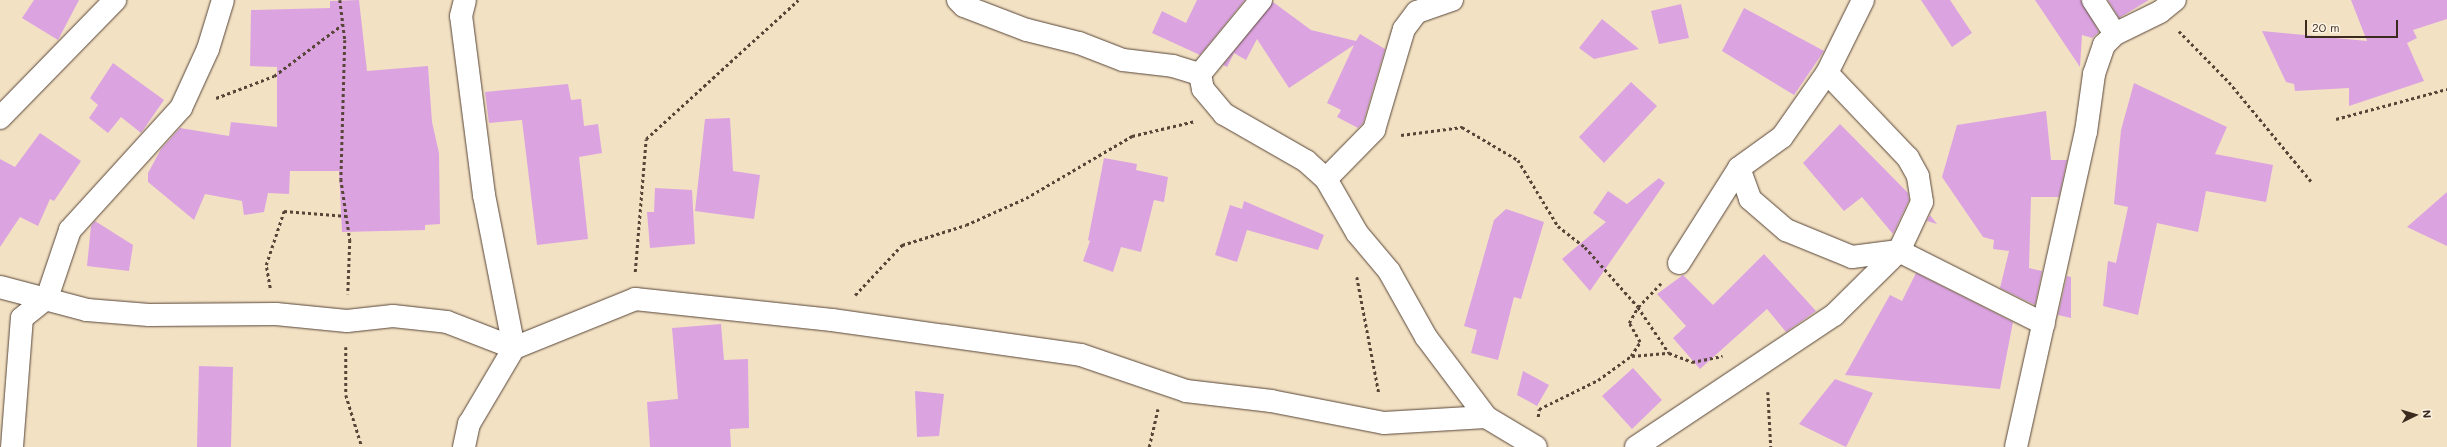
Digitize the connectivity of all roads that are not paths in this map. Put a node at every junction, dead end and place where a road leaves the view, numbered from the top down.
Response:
1 (115, 0) edge
2 (223, 0) edge
3 (465, 0) edge
4 (958, 0) edge
5 (1261, 0) edge
6 (1452, 0) edge
7 (1863, 0) edge
8 (2093, 0) edge
9 (2168, 6) edge
10 (2115, 34) junction
11 (1826, 73) junction
12 (1200, 74) junction
13 (0, 118) edge
14 (1738, 168) junction
15 (1326, 179) junction
16 (1899, 251) junction
17 (1679, 263) road end
18 (0, 287) edge
19 (47, 298) junction
20 (2044, 324) junction
21 (514, 348) junction
22 (1486, 417) junction
23 (1535, 446) edge
24 (12, 447) edge
25 (464, 447) edge
26 (1636, 447) edge
27 (2016, 447) edge

1 - 13 street
2 - 19 street
3 - 21 street
4 - 12 street
5 - 12 street
6 - 15 street
7 - 11 street
8 - 10 street
9 - 10 street
10 - 20 street
11 - 14 street
11 - 16 street
12 - 15 street
14 - 16 street
14 - 17 street
15 - 22 street
16 - 20 street
16 - 26 street
18 - 19 street
19 - 21 street
19 - 24 street
20 - 27 street
21 - 22 street
21 - 25 street
22 - 23 street

